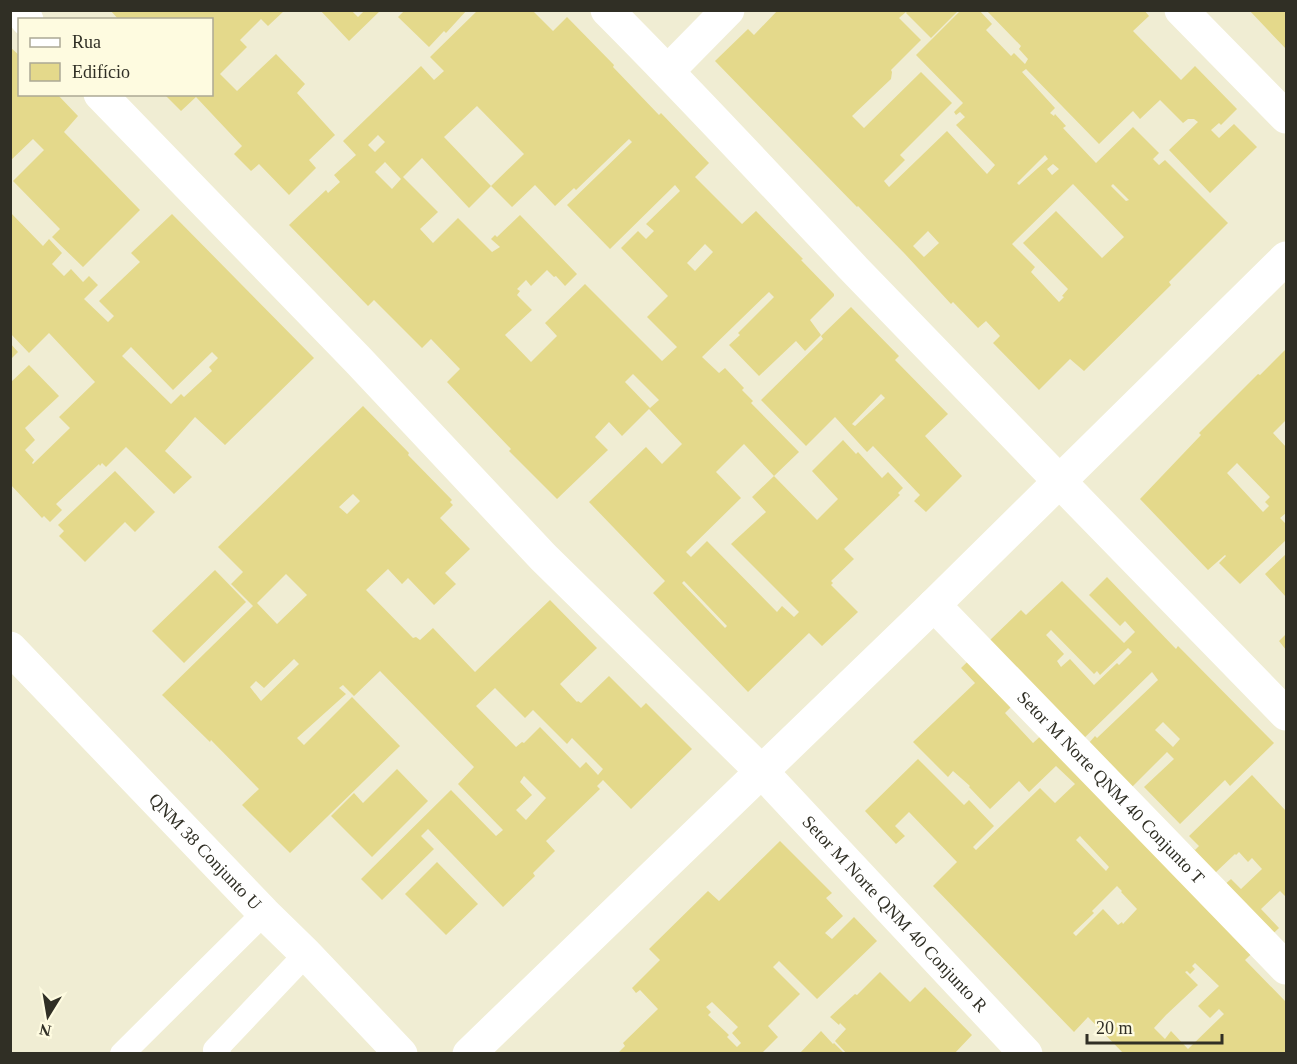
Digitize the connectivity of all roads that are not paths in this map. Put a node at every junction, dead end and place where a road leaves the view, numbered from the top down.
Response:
1 (607, 10) edge
2 (728, 10) edge
3 (1181, 10) edge
4 (668, 71) junction
5 (102, 96) edge
6 (1287, 117) edge
7 (1287, 258) edge
8 (1060, 482) junction
9 (934, 605) junction
10 (10, 648) edge
11 (1287, 714) edge
12 (762, 772) junction
13 (264, 913) junction
14 (306, 954) junction
15 (1287, 968) edge
16 (215, 1052) edge
17 (122, 1053) edge
18 (401, 1053) edge
19 (469, 1053) edge
20 (1026, 1053) edge

1 - 4 street
2 - 4 street
3 - 6 street
4 - 8 street
5 - 12 street, Setor M Norte QNM 40 Conjunto R
7 - 8 street
8 - 9 street
8 - 11 street
9 - 12 street
9 - 15 street, Setor M Norte QNM 40 Conjunto T
10 - 13 street, QNM 38 Conjunto U
12 - 19 street
12 - 20 street, Setor M Norte QNM 40 Conjunto R
13 - 14 street, QNM 38 Conjunto U
13 - 17 lane
14 - 16 lane
14 - 18 street, QNM 38 Conjunto U

